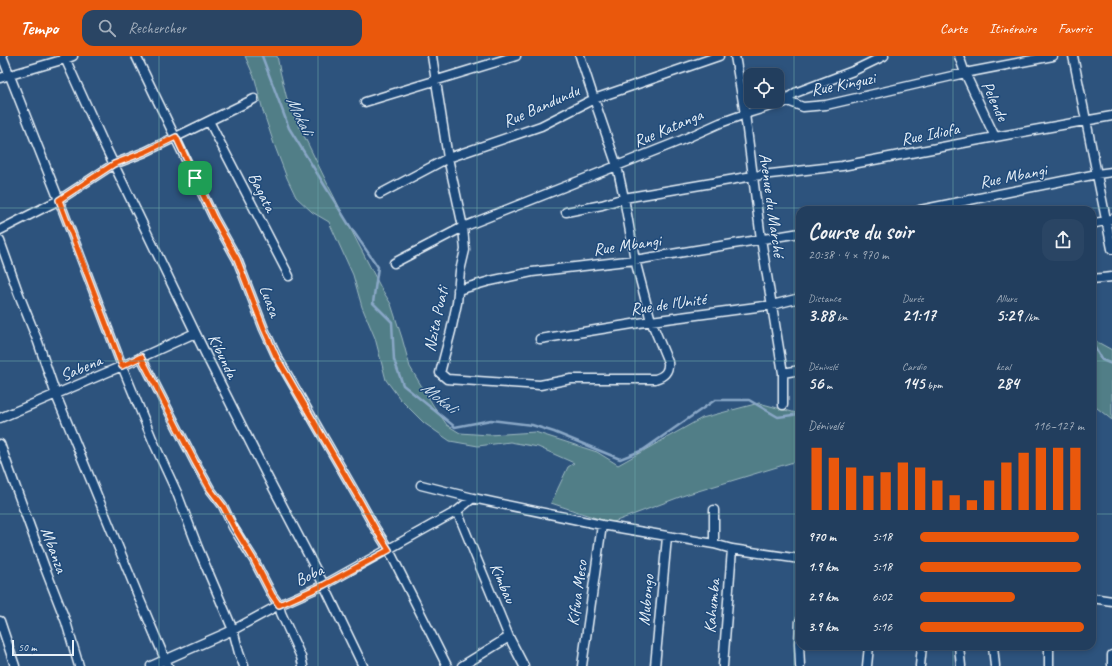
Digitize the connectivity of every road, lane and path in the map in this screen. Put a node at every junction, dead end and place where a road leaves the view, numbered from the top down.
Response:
1 (2, 56) edge
2 (136, 56) edge
3 (432, 56) edge
4 (516, 56) edge
5 (580, 56) edge
6 (719, 56) edge
7 (735, 56) edge
8 (884, 56) edge
9 (959, 56) edge
10 (1054, 56) edge
11 (1073, 56) edge
12 (67, 57) edge
13 (965, 72) junction
14 (9, 75) junction
15 (0, 78) edge
16 (436, 80) junction
17 (254, 99) dead end
18 (594, 99) junction
19 (784, 101) edge
20 (364, 102) dead end
21 (784, 102) edge
22 (766, 108) edge
23 (745, 114) junction
24 (1112, 116) edge
25 (209, 121) junction
26 (1087, 121) junction
27 (995, 136) junction
28 (176, 137) junction
29 (448, 158) junction
30 (114, 164) junction
31 (617, 166) junction
32 (1112, 172) edge
33 (1097, 174) junction
34 (753, 176) junction
35 (380, 194) dead end
36 (624, 198) junction
37 (59, 200) junction
38 (940, 206) edge
39 (566, 212) dead end
40 (1109, 220) edge
41 (1096, 223) edge
42 (463, 227) junction
43 (0, 230) edge
44 (796, 234) edge
45 (761, 239) junction
46 (0, 241) edge
47 (1112, 249) edge
48 (634, 260) junction
49 (394, 263) dead end
50 (289, 276) dead end
51 (1112, 276) edge
52 (1096, 278) edge
53 (458, 290) junction
54 (796, 299) edge
55 (772, 305) junction
56 (651, 321) junction
57 (195, 333) junction
58 (540, 339) dead end
59 (141, 357) junction
60 (122, 366) junction
61 (796, 371) edge
62 (783, 373) junction
63 (56, 395) junction
64 (783, 405) dead end
65 (0, 418) edge
66 (0, 444) edge
67 (421, 485) dead end
68 (472, 498) junction
69 (714, 510) dead end
70 (456, 511) junction
71 (602, 525) junction
72 (667, 537) junction
73 (714, 544) junction
74 (732, 549) junction
75 (389, 550) junction
76 (796, 558) edge
77 (324, 585) junction
78 (1096, 599) edge
79 (1112, 601) edge
80 (279, 605) junction
81 (0, 621) edge
82 (233, 630) junction
83 (509, 637) junction
84 (799, 650) edge
85 (869, 650) edge
86 (922, 650) edge
87 (959, 650) edge
88 (993, 650) edge
89 (1049, 650) edge
90 (1112, 656) edge
91 (167, 663) edge
92 (1112, 665) edge
93 (15, 666) edge
94 (79, 666) edge
95 (151, 666) edge
96 (244, 666) edge
97 (303, 666) edge
98 (363, 666) edge
99 (447, 666) edge
100 (462, 666) edge
101 (524, 666) edge
102 (582, 666) edge
103 (655, 666) edge
104 (723, 666) edge
105 (800, 666) edge
106 (868, 666) edge
107 (920, 666) edge
108 (961, 666) edge
109 (995, 666) edge
110 (1049, 666) edge

1 - 14 street
2 - 28 street, Luasa
3 - 16 street, Nzita Puati
4 - 16 street
5 - 18 street
6 - 18 street, Rue Bandundu
7 - 23 street, Avenue du Marché
8 - 19 street, Rue Katanga
9 - 13 street, Pelende
10 - 13 street, Rue Kinguzi
11 - 26 street
12 - 14 street
12 - 30 street, Kibunda
13 - 21 street, Rue Kinguzi
13 - 27 street, Pelende
14 - 15 street
14 - 37 street
16 - 20 street
16 - 29 street, Nzita Puati
17 - 25 street
18 - 29 street, Rue Bandundu
18 - 31 street
22 - 23 street, Rue Katanga
23 - 31 street, Rue Katanga
23 - 34 street, Avenue du Marché
24 - 26 street, Rue Idiofa
25 - 28 street
25 - 50 street, Bagata
26 - 27 street, Rue Idiofa
26 - 33 street
27 - 34 street, Rue Idiofa
28 - 30 street
28 - 75 street, Luasa
29 - 35 street, Rue Bandundu
29 - 42 street, Nzita Puati
30 - 37 street
30 - 57 street, Kibunda
31 - 36 street
31 - 42 street, Rue Katanga
32 - 33 street, Rue Mbangi
33 - 38 street, Rue Mbangi
33 - 40 street
34 - 36 street, Rue Idiofa
34 - 45 street, Avenue du Marché
36 - 39 street, Rue Idiofa
36 - 48 street
37 - 43 street
37 - 60 street
40 - 41 street
40 - 47 street
42 - 49 street, Rue Katanga
42 - 53 street, Nzita Puati
44 - 45 street, Rue Mbangi
45 - 48 street, Rue Mbangi
45 - 55 street, Avenue du Marché
46 - 63 street
48 - 53 street, Rue Mbangi
48 - 56 street
51 - 52 street
53 - 56 street, Nzita Puati
54 - 55 street, Rue de l'Unité
55 - 56 street, Rue de l'Unité
55 - 62 street, Avenue du Marché
56 - 58 street, Rue de l'Unité
57 - 59 street, Sabena
57 - 77 street, Kibunda
59 - 60 street, Sabena
59 - 80 street
60 - 63 street, Sabena
60 - 82 street
61 - 62 street
62 - 64 street, Avenue du Marché
63 - 65 street, Sabena
63 - 91 street
66 - 94 street, Mbanza
67 - 68 street
68 - 70 street, Boba
68 - 71 street
69 - 73 street
70 - 75 street, Boba
70 - 83 street, Kimbau
71 - 72 street
71 - 102 street, Kifwa Meso
72 - 73 street
72 - 103 street, Mubongo
73 - 74 street
74 - 76 street
74 - 104 street, Kahumba
75 - 77 street, Boba
75 - 99 street, Luasa
77 - 80 street, Boba
77 - 98 street, Kibunda
78 - 79 street
80 - 82 street, Boba
80 - 97 street
81 - 93 street
82 - 91 street, Boba
82 - 96 street
83 - 100 street
83 - 101 street, Kimbau
84 - 105 street
85 - 106 street
86 - 107 street
87 - 108 street
88 - 109 street
89 - 110 street
90 - 92 street
91 - 95 street, Boba

